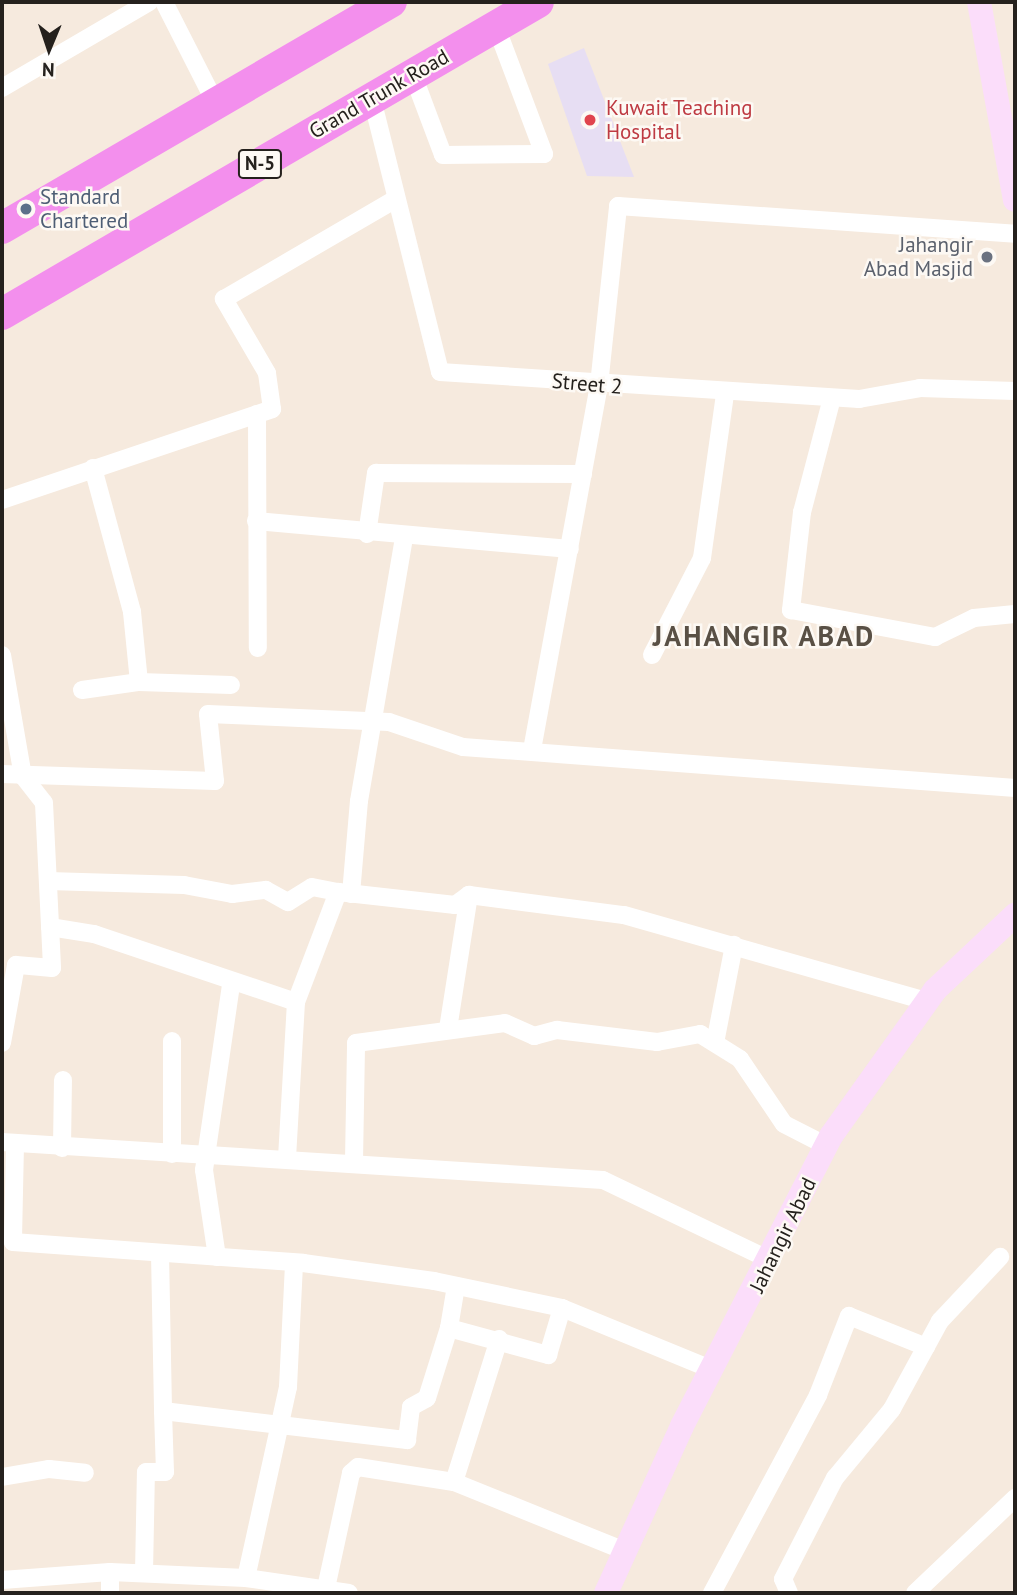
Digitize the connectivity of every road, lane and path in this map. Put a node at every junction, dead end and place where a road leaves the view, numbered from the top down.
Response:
1 (149, 2) edge
2 (164, 2) edge
3 (391, 2) edge
4 (538, 2) edge
5 (979, 2) edge
6 (496, 26) junction
7 (413, 75) junction
8 (2, 88) edge
9 (372, 99) junction
10 (216, 104) junction
11 (396, 199) junction
12 (1015, 200) edge
13 (2, 228) edge
14 (1015, 234) edge
15 (2, 314) edge
16 (599, 386) junction
17 (1015, 391) edge
18 (724, 394) junction
19 (832, 398) junction
20 (257, 414) junction
21 (93, 468) junction
22 (583, 474) junction
23 (2, 500) edge
24 (256, 521) junction
25 (367, 534) junction
26 (404, 538) junction
27 (570, 549) junction
28 (1015, 614) edge
29 (258, 648) dead end
30 (2, 655) edge
31 (652, 655) dead end
32 (139, 682) junction
33 (231, 685) dead end
34 (82, 690) dead end
35 (375, 722) junction
36 (532, 750) junction
37 (2, 774) edge
38 (23, 776) junction
39 (1015, 788) edge
40 (48, 881) junction
41 (344, 893) junction
42 (470, 895) junction
43 (1015, 915) edge
44 (50, 927) junction
45 (734, 945) junction
46 (230, 984) junction
47 (926, 1001) junction
48 (296, 1002) junction
49 (448, 1029) junction
50 (172, 1041) dead end
51 (2, 1043) edge
52 (715, 1044) junction
53 (63, 1080) dead end
54 (8, 1143) edge
55 (827, 1146) junction
56 (62, 1148) junction
57 (208, 1153) junction
58 (172, 1154) junction
59 (287, 1157) junction
60 (354, 1161) junction
61 (160, 1253) junction
62 (217, 1257) junction
63 (1000, 1257) dead end
64 (772, 1261) junction
65 (294, 1263) junction
66 (456, 1286) junction
67 (562, 1308) junction
68 (449, 1328) junction
69 (499, 1339) junction
70 (926, 1347) junction
71 (713, 1370) junction
72 (163, 1411) junction
73 (282, 1425) junction
74 (85, 1473) dead end
75 (2, 1477) edge
76 (454, 1482) junction
77 (1015, 1498) edge
78 (625, 1551) junction
79 (110, 1572) junction
80 (144, 1573) junction
81 (246, 1578) junction
82 (2, 1580) edge
83 (35, 1586) edge
84 (326, 1588) junction
85 (110, 1593) edge
86 (349, 1593) edge
87 (606, 1593) edge
88 (712, 1593) edge
89 (789, 1593) edge
90 (915, 1593) edge

1 - 8 street
2 - 10 street
3 - 10 highway
4 - 6 highway, Grand Trunk Road / N-5
5 - 12 street
6 - 7 highway, Grand Trunk Road / N-5
6 - 7 street
7 - 9 highway, Grand Trunk Road / N-5
9 - 11 street, Street 2
9 - 15 highway, Grand Trunk Road / N-5
10 - 13 highway
11 - 16 street, Street 2
11 - 20 street
14 - 16 street
16 - 18 street, Street 2
16 - 22 street
17 - 19 street, Street 2
18 - 19 street, Street 2
18 - 31 street
19 - 28 street
20 - 21 street
20 - 24 street
21 - 23 street
21 - 32 street
22 - 25 street
22 - 27 street
24 - 25 street
24 - 29 street
25 - 26 street
26 - 27 street
26 - 35 street
27 - 36 street
30 - 38 street
32 - 33 street
32 - 34 street
35 - 36 street
35 - 38 street
35 - 41 street
36 - 39 street
37 - 38 street
38 - 40 street
40 - 41 street
40 - 44 street
41 - 42 street
41 - 48 street
42 - 45 street
42 - 49 street
43 - 47 street, Jahangir Abad
44 - 46 street
44 - 51 street
45 - 47 street
45 - 52 street
46 - 48 street
46 - 57 street
47 - 55 street, Jahangir Abad
48 - 59 street
49 - 52 street
49 - 60 street
50 - 58 street
52 - 55 street
53 - 56 street
54 - 56 street
54 - 61 street
55 - 64 street, Jahangir Abad
56 - 58 street
57 - 58 street
57 - 59 street
57 - 62 street
59 - 60 street
60 - 64 street
61 - 62 street
61 - 72 street
62 - 65 street
63 - 70 street
64 - 71 street, Jahangir Abad
65 - 66 street
65 - 73 street
66 - 67 street
66 - 68 street
67 - 69 street
67 - 71 street
68 - 69 street
68 - 73 street
69 - 76 street
70 - 88 street
70 - 89 street
71 - 78 street, Jahangir Abad
72 - 73 street
72 - 80 street
73 - 81 street
74 - 75 street
76 - 78 street
76 - 84 street
77 - 90 street
78 - 87 street, Jahangir Abad
79 - 80 street
79 - 83 street
79 - 85 street
80 - 81 street
81 - 84 street
82 - 83 street
84 - 86 street

